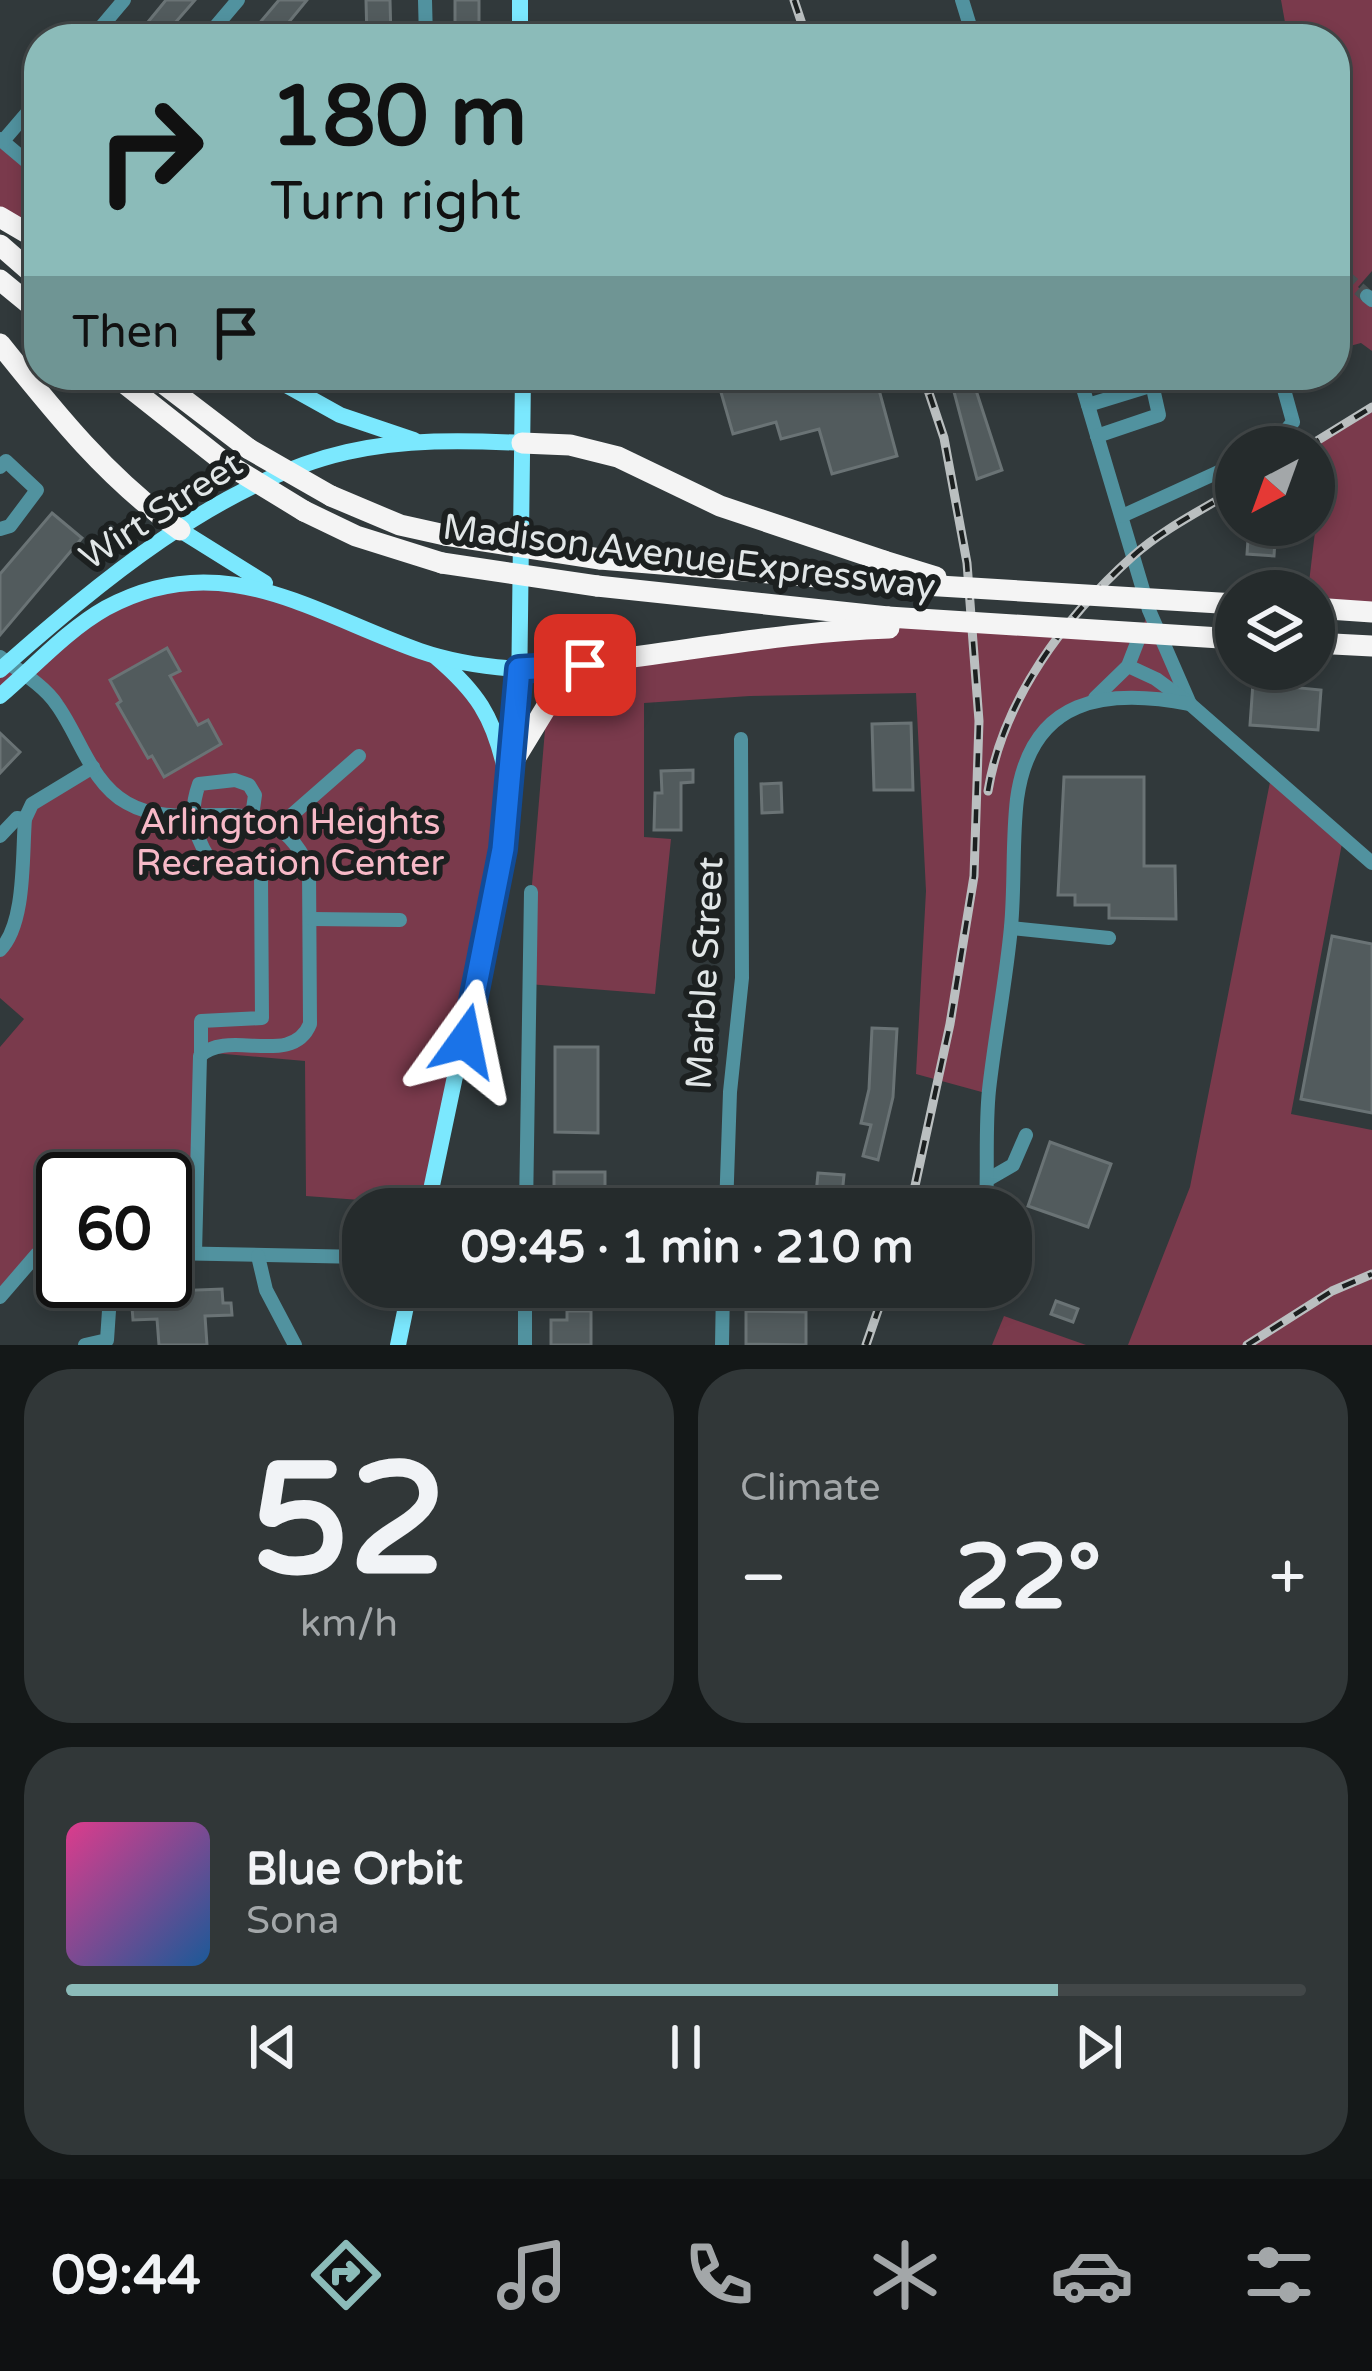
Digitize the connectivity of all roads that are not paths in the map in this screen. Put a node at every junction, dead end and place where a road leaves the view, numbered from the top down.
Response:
1 (124, 0) edge
2 (104, 24) edge
3 (24, 115) edge
4 (1, 140) edge
5 (24, 159) edge
6 (0, 245) edge
7 (24, 266) edge
8 (0, 280) edge
9 (24, 300) edge
10 (0, 344) edge
11 (24, 373) edge
12 (38, 390) edge
13 (133, 390) edge
14 (172, 390) edge
15 (296, 390) edge
16 (523, 390) edge
17 (1084, 390) edge
18 (1126, 390) edge
19 (1154, 390) edge
20 (1284, 390) edge
21 (1088, 405) junction
22 (1289, 426) edge
23 (1097, 436) junction
24 (421, 442) junction
25 (522, 442) junction
26 (0, 467) edge
27 (1215, 474) edge
28 (1122, 516) junction
29 (0, 530) edge
30 (180, 530) junction
31 (886, 572) junction
32 (298, 600) junction
33 (1215, 603) edge
34 (1149, 610) junction
35 (1335, 610) edge
36 (1367, 612) edge
37 (889, 622) junction
38 (1215, 638) edge
39 (1335, 644) edge
40 (1365, 646) edge
41 (436, 656) junction
42 (3, 663) edge
43 (596, 664) junction
44 (1128, 666) junction
45 (519, 669) junction
46 (23, 676) junction
47 (0, 696) edge
48 (1095, 698) junction
49 (1190, 704) junction
50 (741, 739) dead end
51 (359, 756) dead end
52 (93, 767) junction
53 (510, 775) junction
54 (192, 813) junction
55 (252, 816) junction
56 (26, 819) junction
57 (278, 827) junction
58 (0, 836) edge
59 (1372, 862) edge
60 (531, 892) dead end
61 (0, 907) edge
62 (312, 919) junction
63 (400, 920) dead end
64 (16, 923) junction
65 (1011, 928) junction
66 (1109, 938) dead end
67 (0, 950) edge
68 (202, 1052) junction
69 (1026, 1135) dead end
70 (987, 1180) junction
71 (433, 1188) edge
72 (526, 1188) edge
73 (726, 1188) edge
74 (987, 1188) edge
75 (192, 1253) edge
76 (196, 1253) junction
77 (36, 1255) edge
78 (258, 1256) junction
79 (342, 1256) edge
80 (1, 1293) edge
81 (109, 1308) edge
82 (406, 1308) edge
83 (525, 1308) edge
84 (723, 1308) edge
85 (86, 1345) edge
86 (295, 1345) edge
87 (398, 1345) edge
88 (525, 1345) edge
89 (722, 1345) edge

1 - 2 street
3 - 4 street
4 - 5 street
6 - 7 highway
8 - 9 highway
10 - 11 highway
12 - 30 highway
13 - 37 highway, Madison Avenue Expressway, bridge
14 - 31 highway, Madison Avenue Expressway, bridge
15 - 24 main road
16 - 25 main road
17 - 21 street
18 - 21 street
19 - 23 street
20 - 22 street
21 - 23 street
23 - 28 street
24 - 25 main road, Wirt Street
24 - 30 main road, Wirt Street
25 - 31 highway
25 - 45 main road
26 - 29 street
27 - 28 street
28 - 34 street
30 - 32 main road
30 - 42 main road, Wirt Street
31 - 33 highway, Madison Avenue Expressway, bridge
32 - 41 main road, Wirt Street
32 - 46 main road, Wirt Street
34 - 44 street
34 - 49 street
35 - 36 highway
37 - 38 highway, Madison Avenue Expressway, bridge
37 - 43 highway
39 - 40 highway
41 - 45 main road, Wirt Street
41 - 53 main road
42 - 46 street
43 - 45 highway
43 - 53 highway
44 - 48 street
44 - 49 street
45 - 53 main road
46 - 47 main road, Wirt Street
46 - 52 street
48 - 49 street
48 - 65 street
49 - 59 street
50 - 73 street, Marble Street
51 - 57 street
52 - 54 street
52 - 56 street
53 - 71 main road
54 - 55 street
54 - 55 street
54 - 68 street
55 - 57 street
56 - 58 street
56 - 64 street
57 - 62 street
60 - 72 street
61 - 64 street
62 - 63 street
62 - 68 street
64 - 67 street
65 - 66 street
65 - 70 street
68 - 76 street
69 - 70 street
70 - 74 street
75 - 76 street
76 - 78 street
77 - 80 street
78 - 79 street
78 - 86 street
81 - 85 street
82 - 87 main road
83 - 88 street
84 - 89 street

